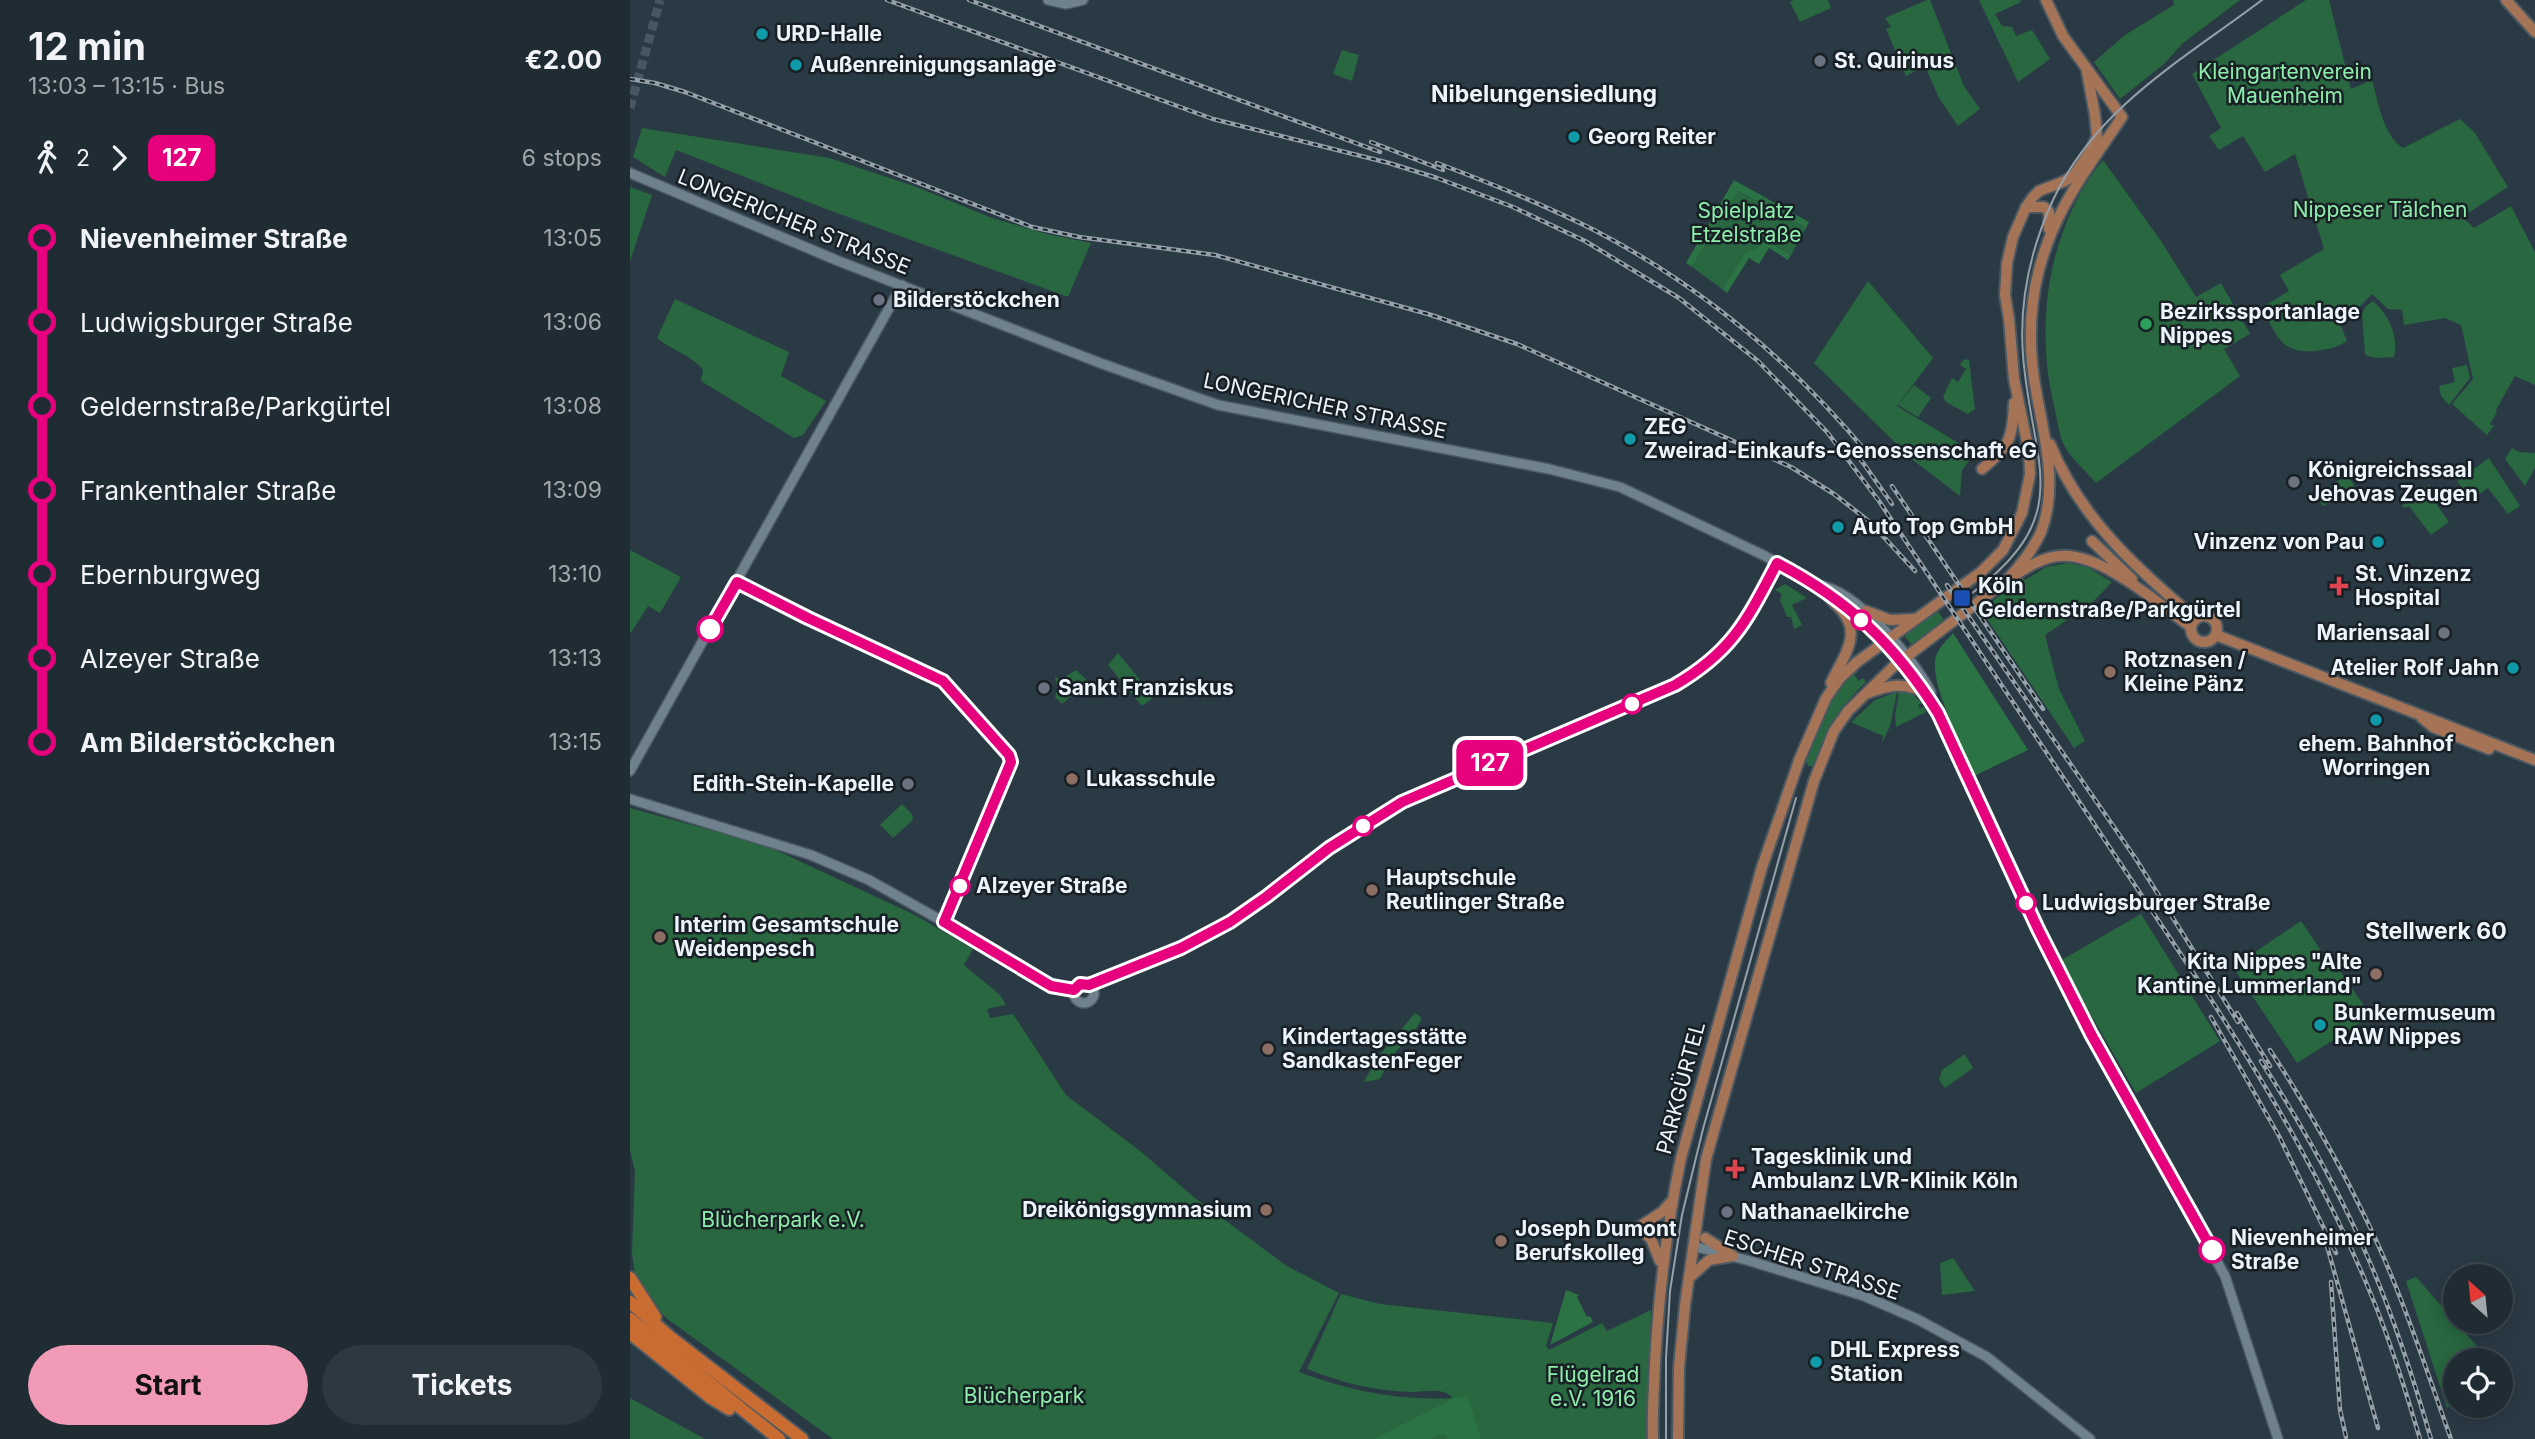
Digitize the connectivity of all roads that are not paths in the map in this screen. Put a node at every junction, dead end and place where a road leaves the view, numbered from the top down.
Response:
1 (1048, 0) edge
2 (1083, 0) edge
3 (2046, 0) edge
4 (2506, 0) edge
5 (2535, 32) edge
6 (2087, 69) junction
7 (630, 173) edge
8 (2026, 207) junction
9 (2049, 235) junction
10 (902, 285) junction
11 (2014, 379) junction
12 (2044, 429) junction
13 (1982, 468) dead end
14 (2092, 541) dead end
15 (1777, 563) junction
16 (2007, 580) junction
17 (1818, 585) junction
18 (1827, 594) junction
19 (2157, 603) junction
20 (1866, 611) junction
21 (1919, 618) junction
22 (2194, 623) junction
23 (2216, 635) junction
24 (1888, 640) junction
25 (1905, 659) junction
26 (1924, 692) junction
27 (1863, 696) junction
28 (1826, 698) junction
29 (1938, 713) junction
30 (2419, 716) junction
31 (1800, 758) junction
32 (2535, 760) edge
33 (2535, 767) edge
34 (1819, 768) junction
35 (630, 771) edge
36 (630, 799) edge
37 (1089, 985) junction
38 (1074, 990) junction
39 (1672, 1200) junction
40 (1705, 1238) dead end
41 (1693, 1246) junction
42 (1733, 1256) junction
43 (1661, 1264) junction
44 (630, 1278) edge
45 (1689, 1278) junction
46 (630, 1302) edge
47 (630, 1319) edge
48 (630, 1333) edge
49 (670, 1337) junction
50 (630, 1339) edge
51 (668, 1365) junction
52 (750, 1418) junction
53 (1654, 1436) edge
54 (779, 1439) edge
55 (802, 1439) edge
56 (1678, 1439) edge
57 (2090, 1439) edge
58 (2278, 1439) edge

1 - 2 street
3 - 6 main road
4 - 5 main road
6 - 8 main road
6 - 9 main road
7 - 10 street, LONGERICHER STRASSE
8 - 9 main road
8 - 11 main road
9 - 12 main road
10 - 15 street, LONGERICHER STRASSE
10 - 35 street
11 - 13 main road
11 - 21 main road, PARKGÜRTEL
12 - 16 main road
12 - 22 main road
14 - 19 main road
15 - 17 street, LONGERICHER STRASSE
15 - 37 street
16 - 19 main road
16 - 25 main road, PARKGÜRTEL
17 - 18 street, LONGERICHER STRASSE
17 - 20 street, LONGERICHER STRASSE
18 - 24 street, LONGERICHER STRASSE
18 - 28 main road
19 - 22 main road
20 - 21 main road
20 - 24 street, LONGERICHER STRASSE
21 - 24 main road, PARKGÜRTEL
22 - 23 main road
22 - 23 main road
23 - 30 main road
24 - 25 street
24 - 28 main road, PARKGÜRTEL
25 - 26 street
25 - 27 main road, PARKGÜRTEL
25 - 29 street
26 - 27 main road
26 - 29 street
27 - 34 main road, PARKGÜRTEL
28 - 31 main road, PARKGÜRTEL
29 - 58 street
30 - 32 main road
30 - 33 main road
31 - 34 main road
31 - 39 main road, PARKGÜRTEL
34 - 41 main road, PARKGÜRTEL
36 - 38 street
37 - 38 street
37 - 38 street
39 - 43 main road, PARKGÜRTEL
39 - 43 main road
40 - 42 main road
41 - 42 street, ESCHER STRASSE
41 - 45 main road, PARKGÜRTEL
42 - 45 main road
42 - 57 street, ESCHER STRASSE
43 - 53 main road, PARKGÜRTEL
44 - 49 highway
45 - 56 main road, PARKGÜRTEL
46 - 49 highway
47 - 52 highway
48 - 51 highway
49 - 55 highway
50 - 51 highway
51 - 52 highway
52 - 54 highway

